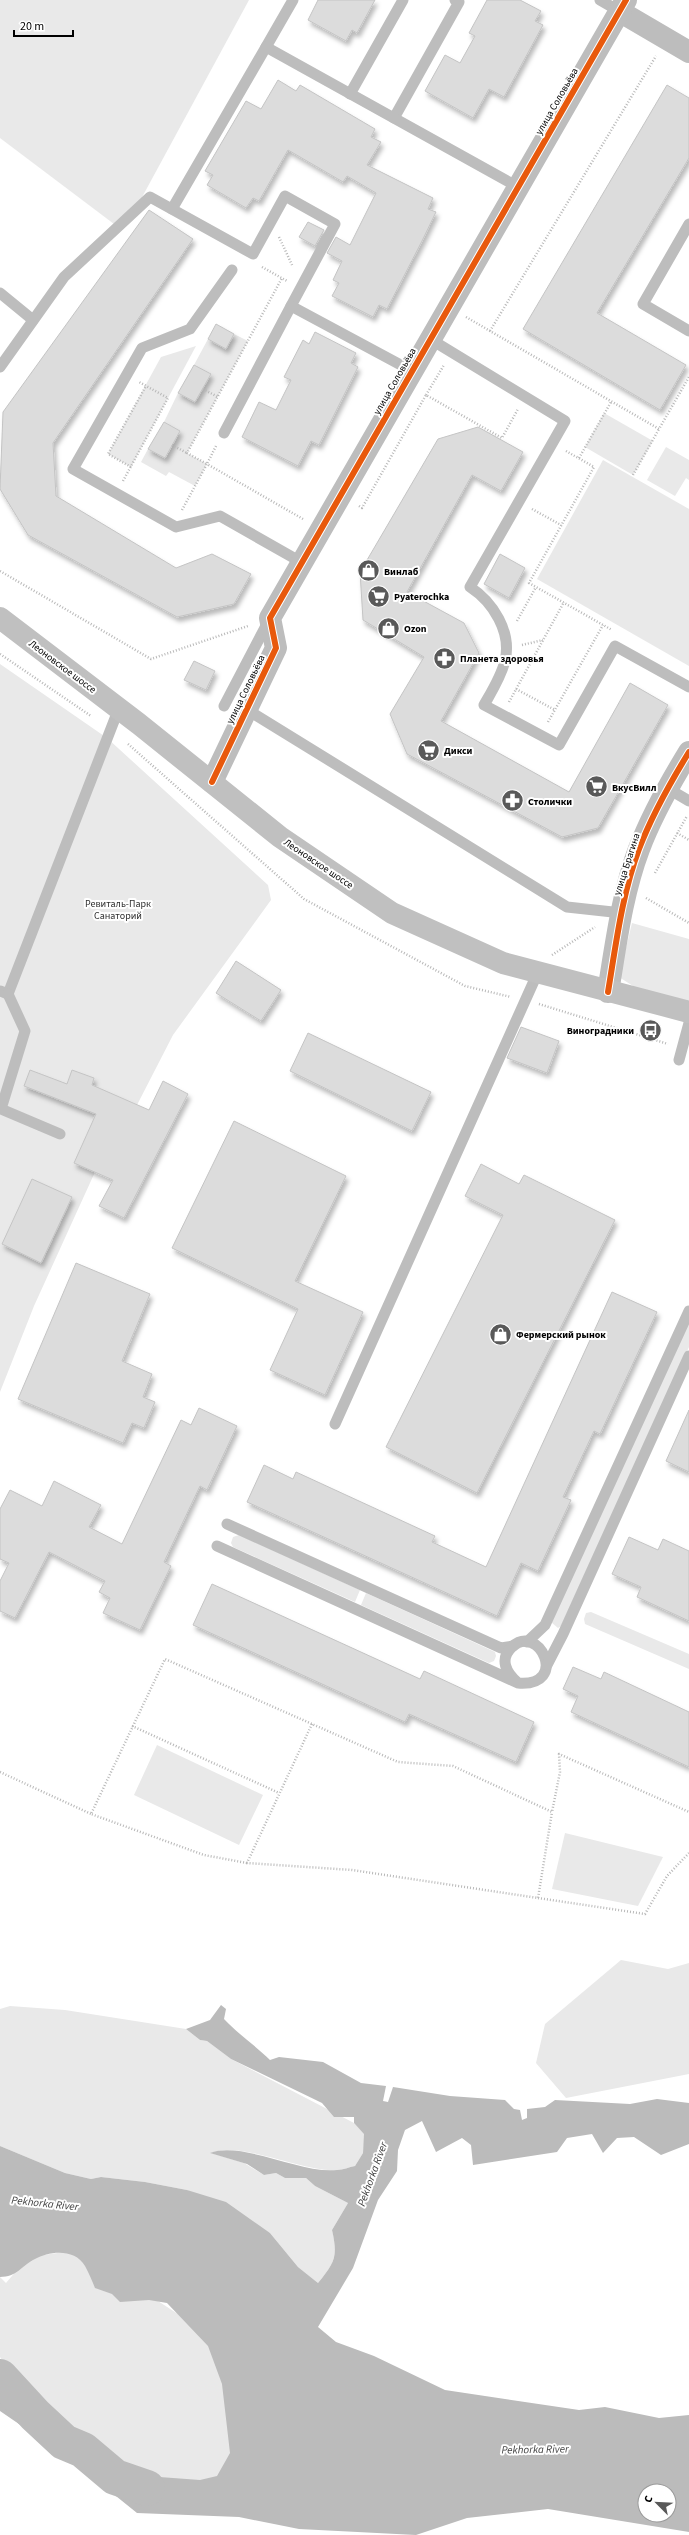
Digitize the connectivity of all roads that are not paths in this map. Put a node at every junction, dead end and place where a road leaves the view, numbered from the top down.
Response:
1 (293, 0) edge
2 (403, 0) edge
3 (455, 0) edge
4 (600, 0) edge
5 (622, 6) edge
6 (266, 47) junction
7 (689, 52) edge
8 (350, 94) junction
9 (394, 118) junction
10 (518, 187) junction
11 (172, 209) junction
12 (689, 224) edge
13 (232, 270) dead end
14 (0, 292) edge
15 (292, 306) junction
16 (34, 320) junction
17 (689, 331) edge
18 (430, 339) junction
19 (0, 367) edge
20 (412, 371) junction
21 (224, 433) road end
22 (301, 562) junction
23 (0, 618) edge
24 (270, 618) junction
25 (689, 687) edge
26 (224, 706) dead end
27 (119, 708) junction
28 (246, 709) junction
29 (689, 752) edge
30 (212, 782) junction
31 (667, 788) junction
32 (689, 801) edge
33 (619, 912) junction
34 (542, 966) junction
35 (4, 992) edge
36 (608, 992) junction
37 (689, 1012) edge
38 (689, 1023) edge
39 (679, 1060) dead end
40 (60, 1134) dead end
41 (689, 1311) edge
42 (689, 1356) edge
43 (335, 1424) dead end
44 (227, 1524) dead end
45 (217, 1546) dead end
46 (527, 1642) junction
47 (513, 1646) junction
48 (547, 1665) junction
49 (518, 1683) junction

1 - 6 lane
2 - 8 lane
3 - 9 lane
4 - 5 lane
5 - 7 street
5 - 10 street, улица Соловьёва
6 - 8 lane
6 - 11 lane
8 - 9 lane
9 - 10 lane
10 - 18 street, улица Соловьёва
11 - 15 lane
11 - 16 lane
12 - 17 lane
13 - 22 lane
14 - 16 lane
15 - 20 lane
15 - 21 lane
16 - 19 lane
18 - 20 street, улица Соловьёва
18 - 25 lane
20 - 22 street, улица Соловьёва
22 - 24 street, улица Соловьёва
23 - 27 main road, Леоновское шоссе
24 - 26 lane
24 - 28 street, улица Соловьёва
27 - 30 main road, Леоновское шоссе
27 - 35 lane
28 - 30 street, улица Соловьёва
28 - 33 lane
29 - 31 street, улица Брагина
30 - 34 main road, Леоновское шоссе
31 - 32 lane
31 - 33 street, улица Брагина
33 - 36 street, улица Брагина
34 - 36 main road, Леоновское шоссе
34 - 43 lane
35 - 40 lane
36 - 37 main road, Леоновское шоссе
38 - 39 lane
41 - 46 lane
42 - 48 lane
44 - 47 lane
45 - 49 lane
46 - 47 lane
46 - 48 lane
47 - 49 lane
48 - 49 lane

